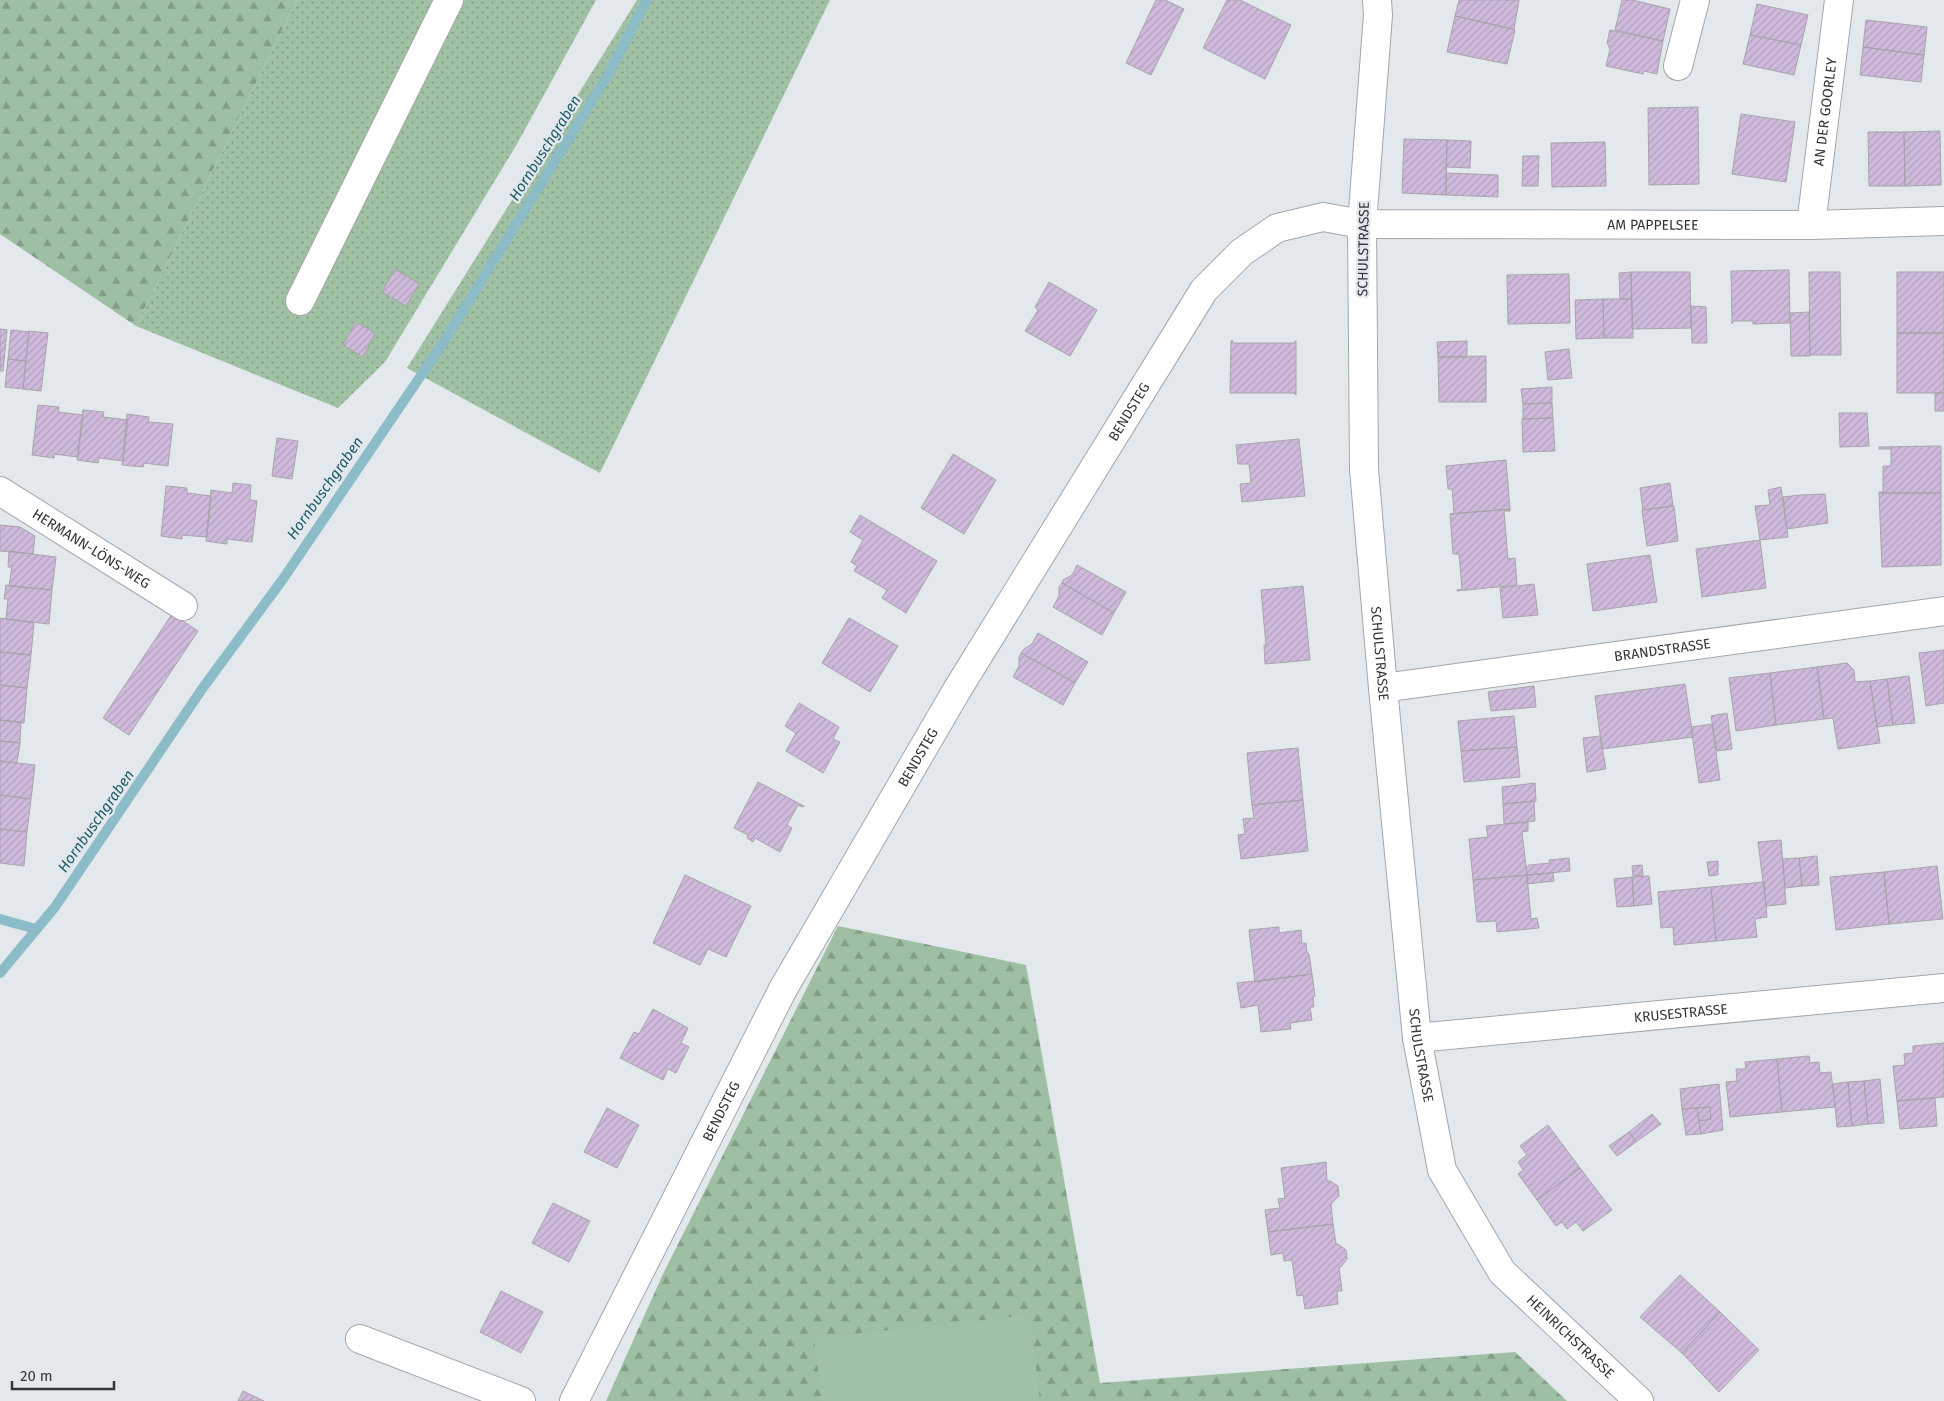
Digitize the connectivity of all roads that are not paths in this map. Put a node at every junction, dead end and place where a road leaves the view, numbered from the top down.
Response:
1 (450, 0) edge
2 (1694, 0) edge
3 (1839, 0) edge
4 (1378, 5) edge
5 (1678, 66) dead end
6 (1944, 222) edge
7 (1362, 224) junction
8 (1811, 226) junction
9 (300, 301) dead end
10 (0, 491) edge
11 (183, 606) dead end
12 (1944, 611) edge
13 (1383, 688) junction
14 (1944, 988) edge
15 (1417, 1038) junction
16 (1502, 1272) joint
17 (360, 1339) dead end
18 (1631, 1398) edge
19 (521, 1401) edge
20 (574, 1401) edge

1 - 9 street
2 - 5 street
3 - 8 street, AN DER GOORLEY
4 - 7 street, SCHULSTRASSE
6 - 8 street, AM PAPPELSEE
7 - 8 street, AM PAPPELSEE
7 - 13 street, SCHULSTRASSE
7 - 20 street, BENDSTEG
10 - 11 street, HERMANN-LÖNS-WEG
12 - 13 street, BRANDSTRASSE
13 - 15 street, SCHULSTRASSE
14 - 15 street, KRUSESTRASSE
15 - 16 street, SCHULSTRASSE
16 - 18 street, HEINRICHSTRASSE
17 - 19 street

